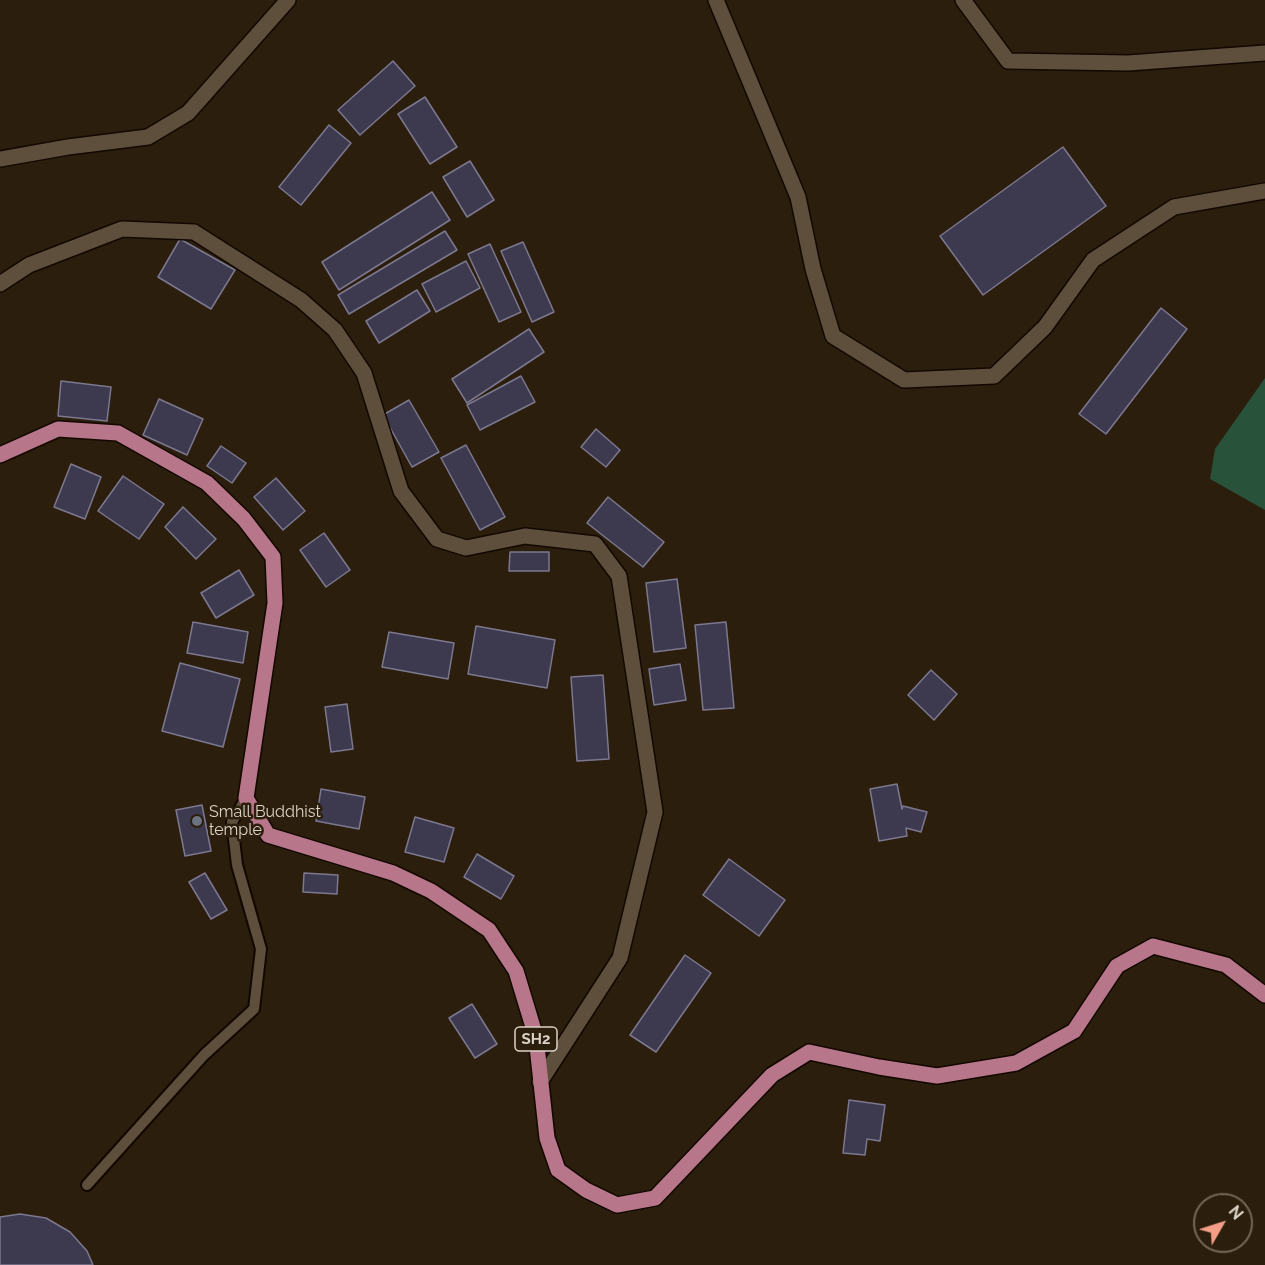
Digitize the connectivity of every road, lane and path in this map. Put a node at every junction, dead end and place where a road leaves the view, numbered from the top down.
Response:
1 (288, 0) edge
2 (716, 0) edge
3 (963, 0) edge
4 (1265, 53) edge
5 (0, 159) edge
6 (1265, 190) edge
7 (0, 284) edge
8 (0, 455) edge
9 (246, 798) junction
10 (1265, 995) edge
11 (540, 1082) junction
12 (87, 1185) dead end

1 - 5 street
2 - 6 street
3 - 4 street
7 - 11 street
8 - 9 main road
9 - 11 main road, SH2
9 - 12 lane
10 - 11 main road, SH2

